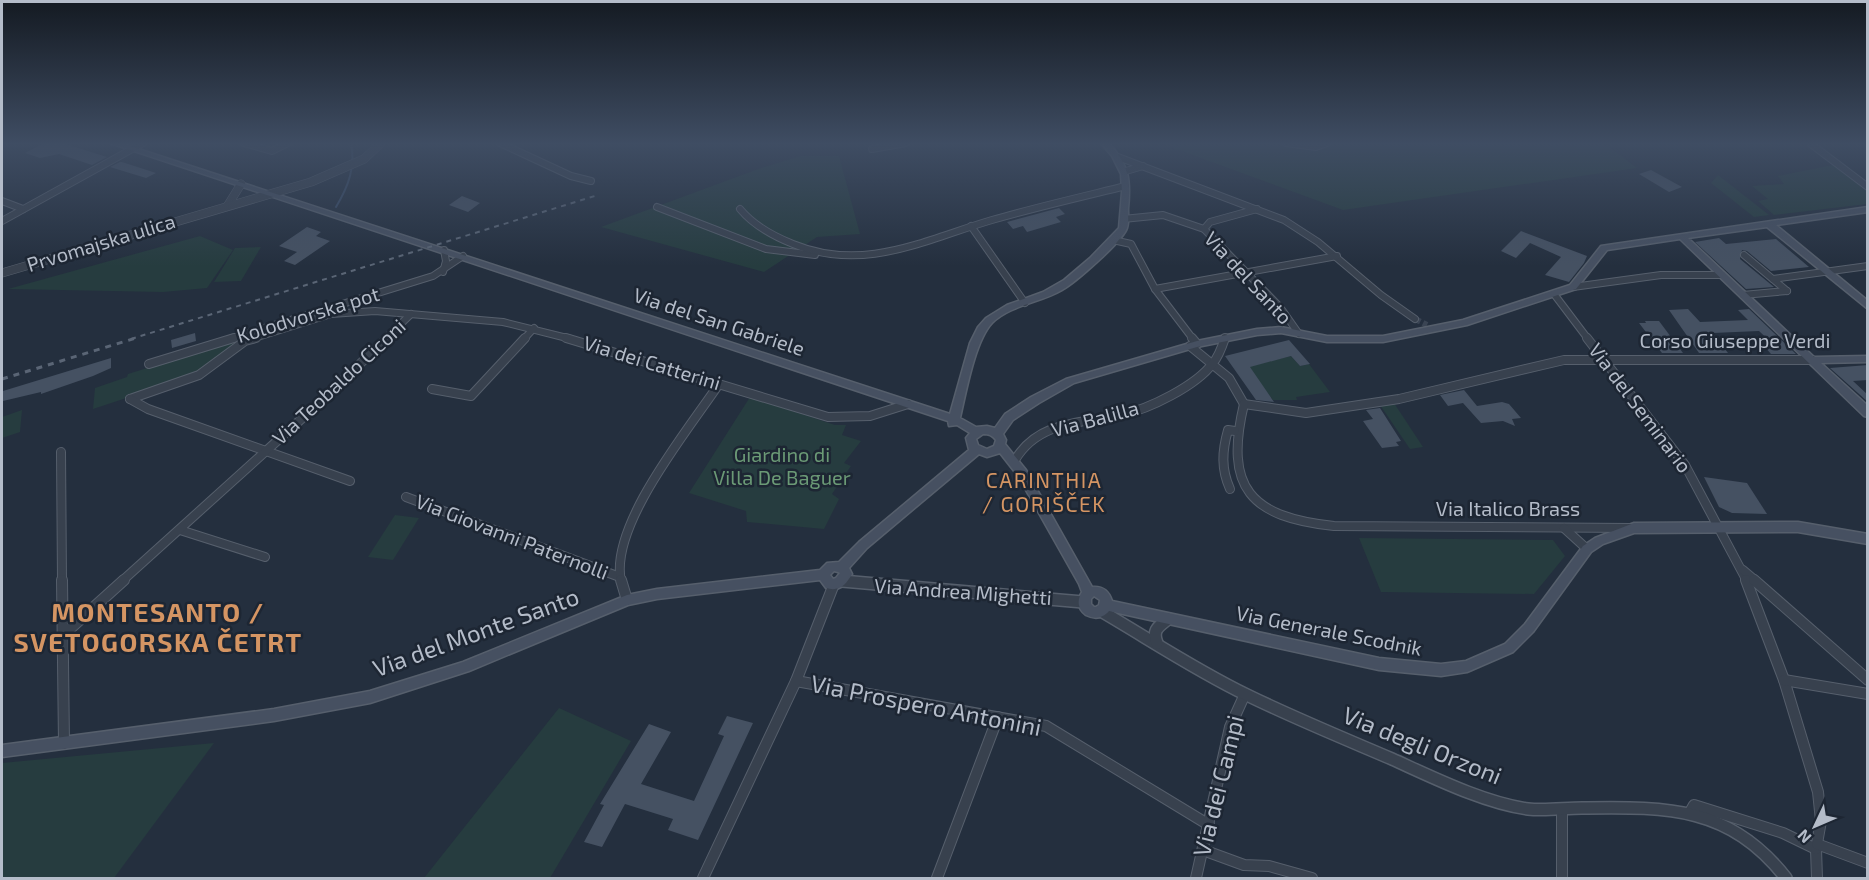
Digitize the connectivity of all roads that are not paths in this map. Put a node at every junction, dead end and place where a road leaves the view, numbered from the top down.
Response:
1 (68, 184) edge
2 (241, 184) joint
3 (299, 184) edge
4 (1194, 184) edge
5 (1126, 186) joint
6 (269, 194) junction
7 (2, 201) edge
8 (228, 205) junction
9 (657, 207) dead end
10 (23, 209) junction
11 (740, 209) dead end
12 (1257, 209) junction
13 (1868, 209) edge
14 (2, 221) edge
15 (1123, 223) junction
16 (1769, 224) junction
17 (971, 226) junction
18 (1204, 229) junction
19 (1682, 237) junction
20 (1113, 240) junction
21 (444, 250) junction
22 (1744, 255) dead end
23 (463, 256) junction
24 (1337, 256) junction
25 (840, 257) junction
26 (1868, 266) edge
27 (1826, 271) junction
28 (443, 272) junction
29 (1245, 272) junction
30 (2, 273) edge
31 (1722, 275) junction
32 (1773, 279) junction
33 (1574, 287) junction
34 (1155, 289) junction
35 (1554, 294) junction
36 (1743, 295) junction
37 (1025, 303) junction
38 (1868, 306) edge
39 (411, 314) junction
40 (1415, 319) tunnel mouth
41 (534, 328) junction
42 (1299, 334) junction
43 (1225, 338) junction
44 (1193, 345) junction
45 (1603, 359) junction
46 (1868, 359) edge
47 (1812, 360) junction
48 (149, 364) dead end
49 (1213, 364) junction
50 (719, 384) junction
51 (432, 389) dead end
52 (908, 404) junction
53 (1244, 404) junction
54 (1868, 413) edge
55 (954, 421) junction
56 (1235, 431) junction
57 (974, 433) junction
58 (998, 440) junction
59 (266, 450) junction
60 (976, 450) junction
61 (61, 452) dead end
62 (1015, 460) junction
63 (350, 481) dead end
64 (1230, 489) dead end
65 (406, 497) dead end
66 (1562, 527) junction
67 (1634, 528) junction
68 (1718, 528) junction
69 (180, 530) junction
70 (1868, 539) edge
71 (1587, 549) junction
72 (265, 557) dead end
73 (842, 567) junction
74 (1742, 569) junction
75 (823, 575) junction
76 (617, 576) junction
77 (838, 583) junction
78 (1086, 598) junction
79 (627, 600) junction
80 (1104, 608) junction
81 (1168, 619) junction
82 (63, 634) junction
83 (1157, 643) junction
84 (1784, 680) junction
85 (1868, 680) edge
86 (796, 681) junction
87 (1245, 694) junction
88 (1868, 694) edge
89 (998, 717) junction
90 (64, 744) junction
91 (2, 751) edge
92 (1562, 810) junction
93 (1690, 812) junction
94 (1209, 825) junction
95 (1817, 846) junction
96 (1203, 850) junction
97 (1868, 863) edge
98 (703, 879) edge
99 (937, 879) edge
100 (1196, 879) edge
101 (1312, 879) edge
102 (1562, 879) edge
103 (1786, 879) edge
104 (1816, 879) edge

1 - 10 street
2 - 6 main road, Via del San Gabriele
2 - 8 street
3 - 6 street, Prvomajska ulica
4 - 12 street
5 - 15 main road
5 - 17 street
6 - 8 street, Prvomajska ulica
6 - 21 main road, Via del San Gabriele
7 - 10 street
8 - 30 street, Prvomajska ulica
9 - 25 street
10 - 14 street
11 - 25 street
12 - 18 street
12 - 24 street
13 - 16 main road
15 - 18 street, Via del Santo
15 - 20 main road
16 - 19 main road
16 - 27 main road
17 - 25 street
17 - 37 street
18 - 29 street, Via del Santo
19 - 31 main road
19 - 33 main road
20 - 34 street
20 - 37 main road
21 - 23 main road, Via del San Gabriele
21 - 28 street
22 - 32 street
23 - 28 street, Kolodvorska pot
23 - 52 main road, Via del San Gabriele
24 - 29 street
24 - 40 street
26 - 27 street
27 - 32 street
27 - 38 main road
28 - 48 street, Kolodvorska pot
29 - 34 street
29 - 42 street, Via del Santo
31 - 33 street
31 - 36 main road
32 - 36 street
33 - 35 main road
34 - 44 street
35 - 42 main road
35 - 45 street, Via del Seminario
36 - 47 main road
37 - 55 main road
39 - 41 street, Via dei Catterini
39 - 59 street, Via Teobaldo Ciconi
39 - 59 street, Via dei Catterini
41 - 50 street, Via dei Catterini
41 - 51 street
42 - 43 main road
43 - 44 main road
43 - 49 street
44 - 49 street
44 - 58 main road
45 - 47 street, Corso Giuseppe Verdi
45 - 53 street, Corso Giuseppe Verdi
45 - 68 street, Via del Seminario
46 - 47 main road, Corso Giuseppe Verdi
47 - 54 main road
49 - 53 street
49 - 62 street, Via Balilla
50 - 52 street, Via dei Catterini
50 - 76 street
52 - 55 main road, Via del San Gabriele
53 - 56 street, Via Italico Brass
55 - 57 main road, Via del San Gabriele
56 - 64 street
56 - 66 street, Via Italico Brass
57 - 58 main road
57 - 60 main road
58 - 60 main road
58 - 62 main road
59 - 63 street, Via Teobaldo Ciconi
59 - 69 street, Via Teobaldo Ciconi
60 - 73 main road
61 - 82 street
62 - 78 main road
65 - 76 street, Via Giovanni Paternolli
66 - 67 street, Via Italico Brass
66 - 71 street
67 - 68 main road, Via Italico Brass
67 - 71 main road, Via Generale Scodnik
68 - 70 main road, Via Italico Brass
68 - 74 street, Via del Seminario
69 - 72 street
69 - 82 street, Via Teobaldo Ciconi
71 - 81 main road, Via Generale Scodnik
73 - 75 main road, Via del Monte Santo
73 - 77 main road
74 - 84 street
74 - 85 street
75 - 77 main road
75 - 79 main road, Via del Monte Santo
76 - 79 street
77 - 78 street, Via Andrea Mighetti
77 - 86 street
78 - 80 main road, Via degli Orzoni
79 - 90 main road, Via del Monte Santo
80 - 81 main road, Via Generale Scodnik
80 - 83 street, Via degli Orzoni
81 - 83 street
82 - 90 street
83 - 87 street, Via degli Orzoni
84 - 88 street
84 - 95 street
86 - 89 street, Via Prospero Antonini
86 - 98 street
87 - 92 street, Via degli Orzoni
87 - 94 street, Via dei Campi
89 - 94 street, Via Prospero Antonini
89 - 99 street
90 - 91 main road, Via del Monte Santo
92 - 93 street, Via degli Orzoni
92 - 102 street
93 - 95 street, Via degli Orzoni
93 - 103 street, Via degli Orzoni
94 - 96 street, Via dei Campi
95 - 97 street
95 - 104 street
96 - 100 street, Via dei Campi
96 - 101 street

